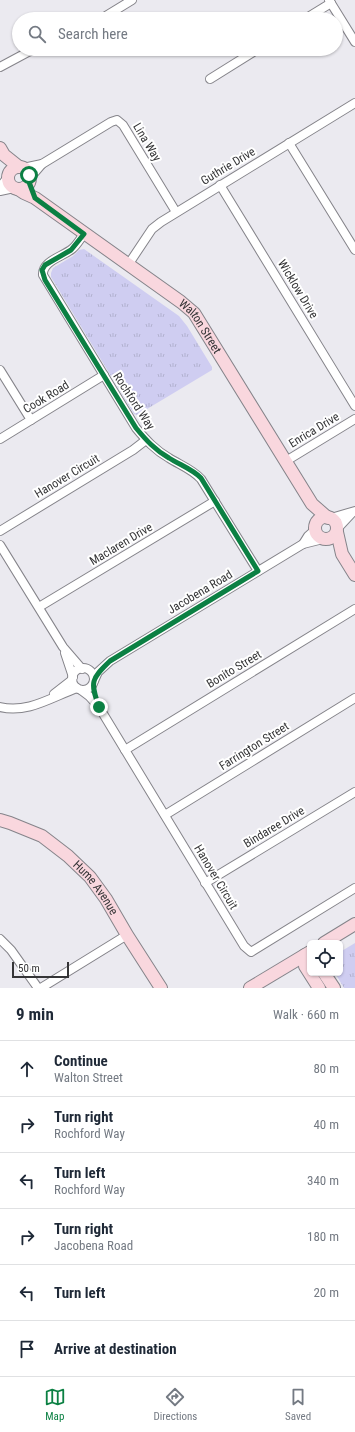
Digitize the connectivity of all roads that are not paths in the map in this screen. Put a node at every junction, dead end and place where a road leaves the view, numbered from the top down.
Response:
1 (132, 0) edge
2 (330, 1) edge
3 (112, 12) edge
4 (315, 12) edge
5 (337, 12) edge
6 (343, 22) edge
7 (355, 42) edge
8 (21, 56) edge
9 (247, 56) edge
10 (0, 67) edge
11 (210, 79) dead end
12 (355, 103) edge
13 (289, 143) junction
14 (2, 151) edge
15 (42, 164) junction
16 (21, 167) junction
17 (8, 175) junction
18 (29, 180) junction
19 (220, 185) junction
20 (0, 187) edge
21 (16, 188) junction
22 (0, 191) edge
23 (35, 198) junction
24 (176, 212) junction
25 (84, 234) junction
26 (355, 250) edge
27 (128, 264) junction
28 (0, 370) edge
29 (104, 375) junction
30 (355, 406) edge
31 (355, 419) edge
32 (31, 420) junction
33 (0, 439) edge
34 (146, 440) junction
35 (286, 462) junction
36 (215, 501) junction
37 (312, 504) junction
38 (353, 512) edge
39 (329, 518) junction
40 (316, 527) junction
41 (0, 531) edge
42 (337, 531) junction
43 (325, 539) junction
44 (303, 544) junction
45 (0, 545) edge
46 (342, 554) junction
47 (258, 571) junction
48 (355, 575) edge
49 (39, 607) junction
50 (355, 609) edge
51 (63, 647) junction
52 (110, 661) junction
53 (83, 669) junction
54 (72, 678) junction
55 (94, 682) junction
56 (79, 689) junction
57 (355, 698) edge
58 (47, 700) junction
59 (0, 707) edge
60 (99, 707) junction
61 (125, 750) junction
62 (355, 792) edge
63 (165, 815) junction
64 (0, 820) edge
65 (205, 882) junction
66 (355, 888) edge
67 (355, 924) edge
68 (127, 936) junction
69 (0, 939) edge
70 (329, 940) edge
71 (307, 956) edge
72 (312, 976) edge
73 (326, 976) edge
74 (40, 988) edge
75 (161, 988) edge
76 (250, 988) edge
77 (319, 988) edge
78 (334, 988) edge

1 - 3 street
2 - 4 street
2 - 5 street
6 - 7 street
8 - 10 street
9 - 11 street
12 - 13 street, Guthrie Drive
13 - 19 street, Guthrie Drive
13 - 26 street
14 - 16 street
14 - 17 street
15 - 16 street, Lina Way
15 - 18 street, Lina Way
15 - 24 street, Lina Way
16 - 17 street
16 - 18 street
17 - 20 street
17 - 21 street
18 - 21 street
18 - 23 street
19 - 24 street, Guthrie Drive
19 - 30 street, Wicklow Drive
21 - 22 street
21 - 23 street, Walton Street
23 - 25 street, Walton Street
24 - 27 street, Guthrie Drive
25 - 27 street, Walton Street
25 - 29 street, Rochford Way
27 - 35 street, Walton Street
28 - 32 street
29 - 32 street, Cook Road
29 - 34 street, Rochford Way
31 - 35 street, Enrica Drive
32 - 33 street, Cook Road
34 - 36 street, Rochford Way
34 - 41 street, Hanover Circuit
35 - 37 street, Walton Street
36 - 47 street, Rochford Way
36 - 49 street, Maclaren Drive
37 - 39 street, Walton Street
37 - 40 street, Walton Street
38 - 39 street
38 - 42 street
39 - 40 street
39 - 42 street
40 - 43 street
40 - 44 street, Jacobena Road
42 - 43 street
42 - 46 street
43 - 44 street, Jacobena Road
43 - 46 street
44 - 47 street, Jacobena Road
45 - 49 street
46 - 48 street
47 - 52 street, Jacobena Road
49 - 51 street
50 - 61 street, Bonito Street
51 - 53 street
51 - 54 street
52 - 53 street, Jacobena Road
52 - 55 street, Jacobena Road
53 - 54 street
53 - 55 street
54 - 56 street
54 - 58 street
55 - 56 street
55 - 60 street
56 - 58 street
56 - 60 street
57 - 63 street, Farrington Street
58 - 59 street
60 - 61 street, Hanover Circuit
61 - 63 street, Hanover Circuit
62 - 65 street, Bindaree Drive
63 - 65 street, Hanover Circuit
64 - 68 street, Hume Avenue
65 - 66 street, Hanover Circuit
67 - 70 street
68 - 74 street
68 - 75 street, Hume Avenue
69 - 74 street
71 - 76 street
72 - 77 street
73 - 78 street

